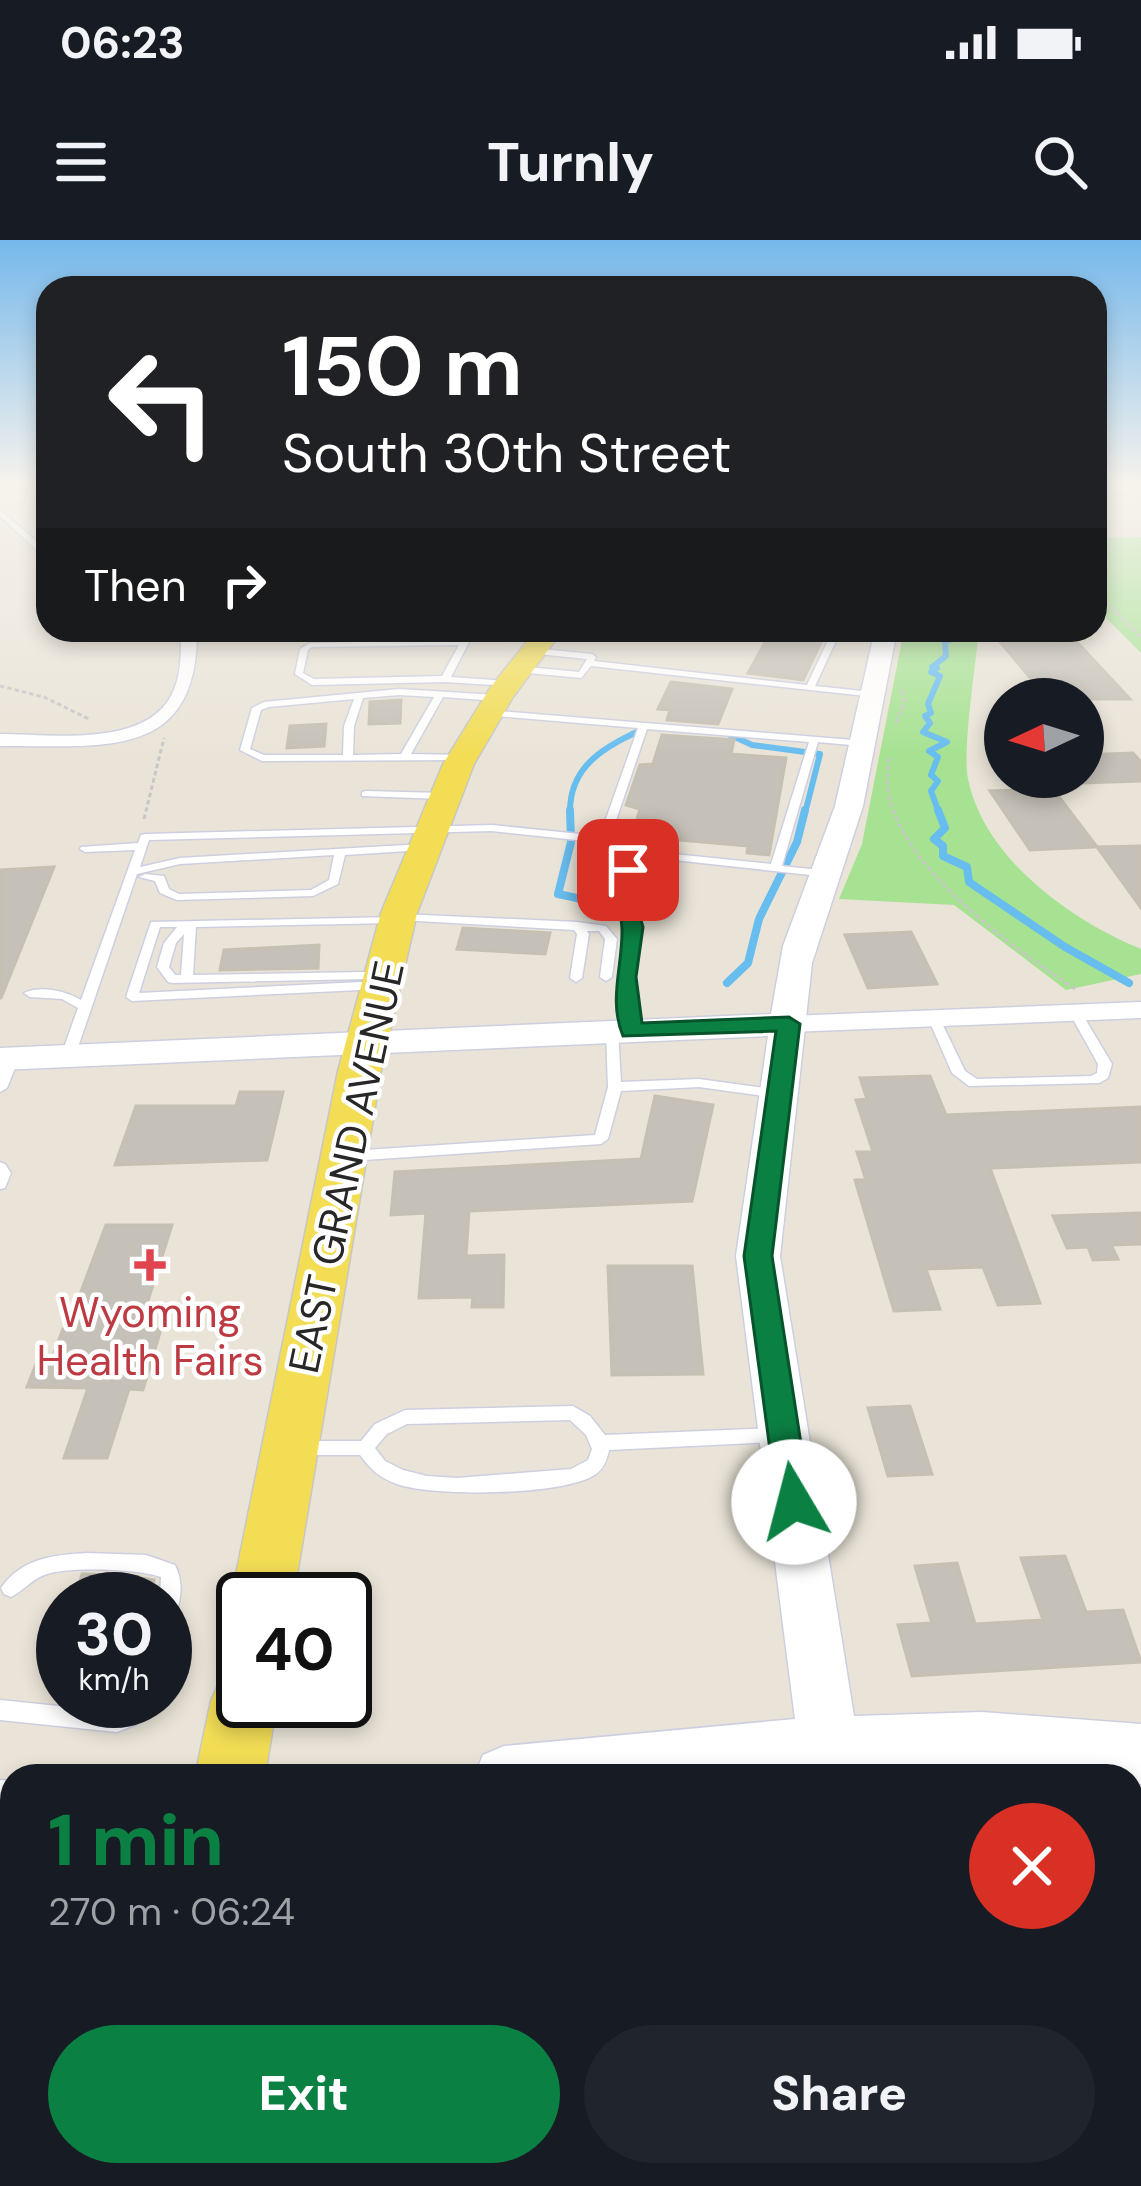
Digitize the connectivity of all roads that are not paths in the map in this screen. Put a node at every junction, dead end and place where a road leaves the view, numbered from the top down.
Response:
1 (190, 642) edge
2 (831, 642) edge
3 (883, 642) edge
4 (589, 663) junction
5 (515, 674) edge
6 (445, 679) junction
7 (810, 688) junction
8 (441, 693) junction
9 (360, 695) junction
10 (872, 695) junction
11 (644, 725) junction
12 (0, 740) edge
13 (814, 740) junction
14 (862, 743) junction
15 (348, 756) junction
16 (405, 756) junction
17 (461, 757) junction
18 (366, 794) dead end
19 (432, 823) junction
20 (604, 839) junction
21 (143, 842) junction
22 (631, 845) junction
23 (85, 849) dead end
24 (340, 851) junction
25 (170, 866) junction
26 (776, 866) junction
27 (829, 874) junction
28 (132, 875) junction
29 (160, 878) junction
30 (398, 918) junction
31 (190, 924) junction
32 (577, 925) junction
33 (605, 977) dead end
34 (576, 978) dead end
35 (187, 979) junction
36 (382, 981) junction
37 (30, 993) dead end
38 (85, 1007) junction
39 (1141, 1010) edge
40 (1075, 1012) junction
41 (934, 1018) junction
42 (789, 1024) junction
43 (622, 1031) junction
44 (364, 1042) junction
45 (68, 1056) junction
46 (4, 1069) edge
47 (615, 1087) junction
48 (781, 1094) junction
49 (343, 1157) junction
50 (0, 1166) edge
51 (0, 1184) edge
52 (784, 1435) junction
53 (601, 1442) junction
54 (290, 1448) junction
55 (365, 1448) junction
56 (169, 1572) edge
57 (267, 1572) edge
58 (10, 1588) dead end
59 (0, 1710) edge
60 (36, 1714) edge
61 (239, 1728) edge
62 (1141, 1754) edge
63 (831, 1763) edge
64 (232, 1764) edge

1 - 12 street
2 - 7 lane
3 - 10 street
4 - 5 lane
4 - 5 lane
4 - 7 lane
5 - 6 lane
5 - 8 lane
5 - 11 lane
5 - 17 main road, EAST GRAND AVENUE
6 - 6 lane
7 - 10 lane
8 - 9 lane
8 - 16 lane
9 - 15 lane
9 - 15 lane
10 - 14 street
11 - 13 lane
11 - 20 lane
13 - 14 lane
13 - 26 lane
14 - 27 street
15 - 16 lane
16 - 17 lane
17 - 19 main road, EAST GRAND AVENUE
18 - 19 lane
19 - 20 lane
19 - 21 lane
19 - 24 lane
19 - 30 main road, EAST GRAND AVENUE
20 - 22 lane
21 - 23 lane
21 - 28 lane
22 - 26 lane
22 - 43 lane
24 - 25 lane
24 - 29 lane
25 - 28 lane
25 - 29 lane
26 - 27 lane
27 - 42 street
28 - 29 lane
28 - 38 lane
30 - 31 lane
30 - 32 lane
30 - 36 main road, EAST GRAND AVENUE
31 - 35 lane
31 - 35 lane
31 - 36 lane
32 - 33 lane
32 - 34 lane
35 - 36 lane
36 - 44 main road, EAST GRAND AVENUE
37 - 38 lane
38 - 45 lane
39 - 40 street
40 - 41 street
40 - 41 lane
41 - 42 street
42 - 43 street
42 - 48 street
43 - 44 street
43 - 47 lane
44 - 45 street
44 - 49 main road, EAST GRAND AVENUE
45 - 46 street
47 - 48 lane
47 - 49 lane
48 - 52 street
49 - 54 main road, EAST GRAND AVENUE
50 - 51 lane
52 - 53 lane
52 - 63 street
53 - 55 lane
53 - 55 lane
54 - 55 lane
54 - 57 main road, EAST GRAND AVENUE
56 - 58 lane
59 - 60 lane
61 - 64 main road
62 - 63 street

